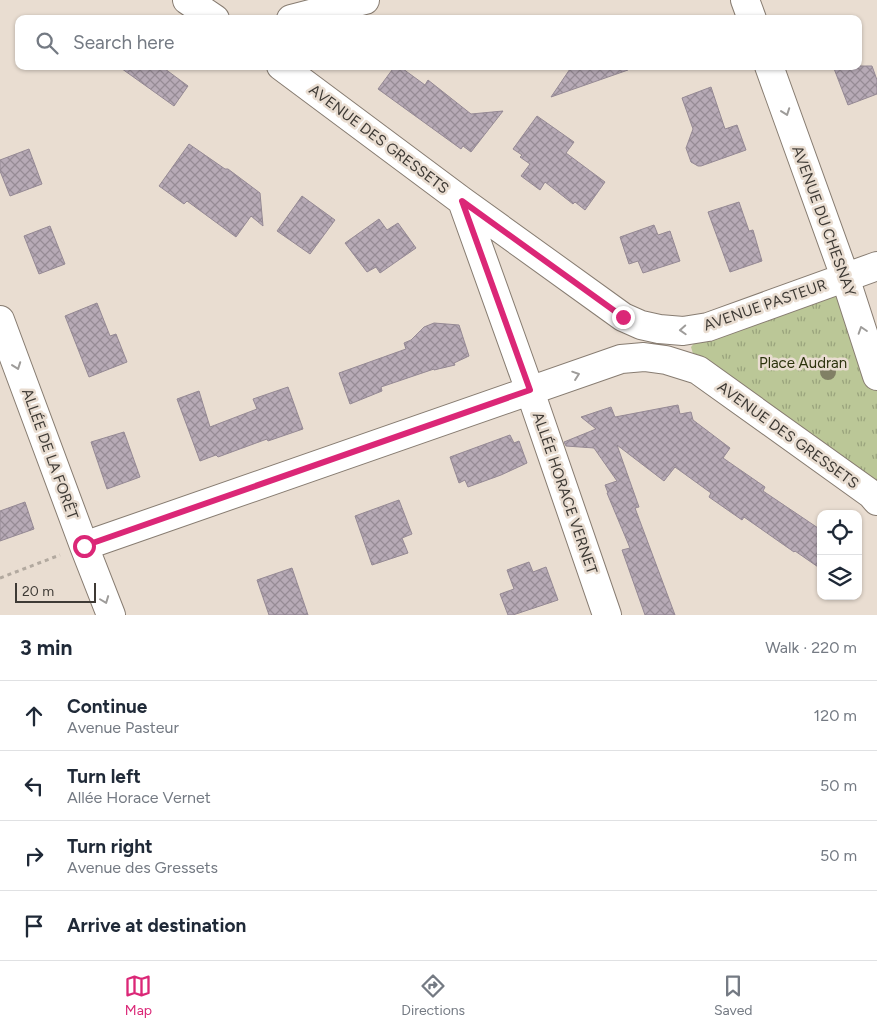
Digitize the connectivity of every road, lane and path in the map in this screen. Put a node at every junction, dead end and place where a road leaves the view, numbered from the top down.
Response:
1 (187, 0) edge
2 (365, 0) edge
3 (745, 0) edge
4 (209, 15) edge
5 (307, 15) edge
6 (751, 15) edge
7 (286, 70) edge
8 (770, 70) edge
9 (462, 201) junction
10 (877, 266) edge
11 (845, 277) junction
12 (623, 317) joint
13 (0, 320) edge
14 (877, 376) edge
15 (530, 390) junction
16 (875, 496) edge
17 (84, 546) junction
18 (0, 578) edge
19 (111, 615) edge
20 (607, 615) edge

1 - 4 street
2 - 5 street
3 - 6 street
7 - 9 street, AVENUE DES GRESSETS
8 -> 11 street, AVENUE DU CHESNAY
9 - 12 street, AVENUE DES GRESSETS
9 - 15 street, ALLÉE HORACE VERNET
10 - 11 street, AVENUE PASTEUR
11 -> 12 street, AVENUE PASTEUR
14 -> 11 street, AVENUE DU CHESNAY
13 -> 17 street, ALLÉE DE LA FORÊT
15 -> 16 street, AVENUE DES GRESSETS
15 - 17 street
15 - 20 street, ALLÉE HORACE VERNET
17 - 18 path
17 -> 19 street, ALLÉE DE LA FORÊT

